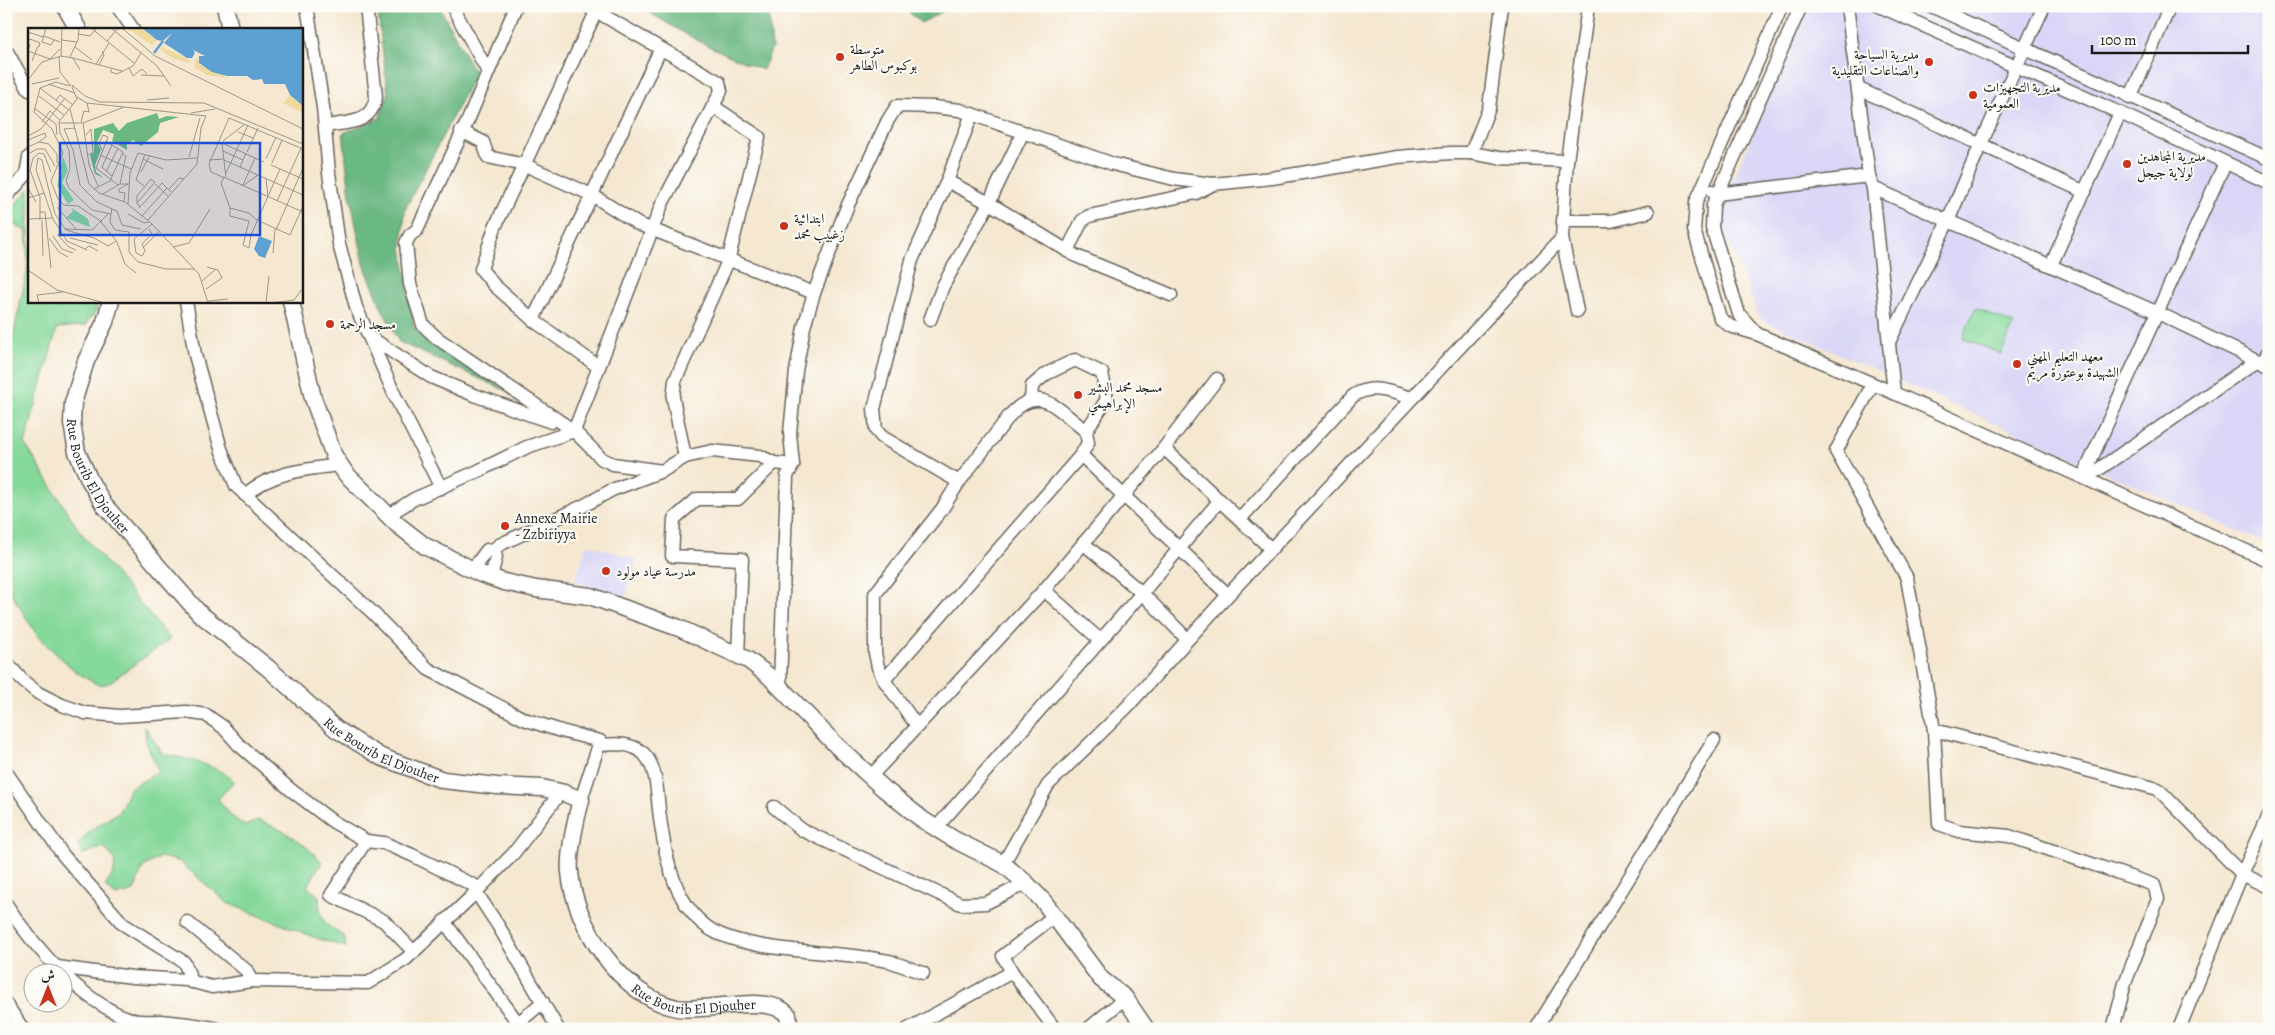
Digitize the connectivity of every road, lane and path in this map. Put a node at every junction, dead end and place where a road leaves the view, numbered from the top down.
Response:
1 (64, 6) edge
2 (117, 6) edge
3 (225, 6) edge
4 (307, 6) edge
5 (366, 6) edge
6 (452, 6) edge
7 (516, 6) edge
8 (1502, 6) edge
9 (1588, 6) edge
10 (1782, 6) edge
11 (1801, 6) edge
12 (1847, 6) edge
13 (1879, 6) edge
14 (1930, 6) edge
15 (2044, 6) edge
16 (2170, 6) edge
17 (592, 9) edge
18 (77, 28) edge
19 (131, 28) edge
20 (230, 28) edge
21 (2024, 48) junction
22 (6, 50) edge
23 (660, 50) junction
24 (2016, 67) junction
25 (487, 70) junction
26 (28, 88) edge
27 (1859, 89) junction
28 (2130, 98) junction
29 (713, 106) junction
30 (2120, 113) junction
31 (972, 114) junction
32 (325, 126) junction
33 (462, 131) junction
34 (1023, 132) junction
35 (1980, 146) junction
36 (1471, 153) junction
37 (2269, 159) edge
38 (1567, 161) junction
39 (28, 163) edge
40 (2225, 163) junction
41 (525, 165) junction
42 (947, 181) junction
43 (1871, 182) junction
44 (2269, 183) edge
45 (1213, 184) junction
46 (1703, 186) junction
47 (2085, 192) junction
48 (592, 194) junction
49 (1717, 194) junction
50 (6, 197) edge
51 (989, 203) junction
52 (1648, 212) dead end
53 (1563, 220) junction
54 (1948, 221) junction
55 (651, 230) junction
56 (1562, 238) junction
57 (1068, 251) junction
58 (728, 261) junction
59 (2051, 265) junction
60 (814, 293) junction
61 (1170, 295) dead end
62 (111, 302) edge
63 (186, 302) edge
64 (291, 302) edge
65 (1577, 311) dead end
66 (2156, 312) junction
67 (533, 320) junction
68 (930, 320) dead end
69 (1757, 334) junction
70 (370, 338) junction
71 (1889, 342) junction
72 (2269, 350) edge
73 (2263, 363) edge
74 (599, 367) junction
75 (1217, 379) dead end
76 (1873, 384) junction
77 (1894, 393) junction
78 (1036, 394) junction
79 (1412, 398) junction
80 (574, 431) junction
81 (1086, 431) junction
82 (1164, 448) junction
83 (1081, 454) junction
84 (685, 457) junction
85 (774, 463) junction
86 (340, 466) junction
87 (793, 466) junction
88 (662, 471) junction
89 (2085, 477) junction
90 (960, 482) junction
91 (441, 488) junction
92 (244, 495) junction
93 (1123, 495) junction
94 (1220, 500) junction
95 (387, 516) junction
96 (1240, 519) junction
97 (1083, 543) junction
98 (1180, 549) junction
99 (1271, 549) junction
100 (487, 550) dead end
101 (2269, 561) edge
102 (472, 570) junction
103 (491, 577) junction
104 (1044, 590) junction
105 (1142, 593) junction
106 (1228, 595) junction
107 (1187, 639) junction
108 (1100, 640) junction
109 (738, 656) junction
110 (6, 662) edge
111 (884, 680) junction
112 (780, 686) junction
113 (917, 726) junction
114 (1934, 730) junction
115 (1714, 740) dead end
116 (599, 745) junction
117 (6, 772) edge
118 (870, 776) junction
119 (561, 792) junction
120 (581, 800) junction
121 (774, 807) dead end
122 (2269, 815) edge
123 (936, 828) junction
124 (366, 841) junction
125 (1003, 864) junction
126 (2242, 874) junction
127 (1026, 883) junction
128 (2269, 887) edge
129 (478, 890) junction
130 (6, 904) edge
131 (1054, 916) junction
132 (444, 921) junction
133 (187, 922) dead end
134 (414, 952) junction
135 (53, 962) edge
136 (72, 969) edge
137 (1012, 972) junction
138 (923, 973) dead end
139 (251, 981) junction
140 (72, 982) edge
141 (192, 982) junction
142 (1125, 998) junction
143 (544, 1002) junction
144 (8, 1009) edge
145 (134, 1024) edge
146 (23, 1029) edge
147 (217, 1029) edge
148 (558, 1029) edge
149 (790, 1029) edge
150 (908, 1029) edge
151 (1055, 1029) edge
152 (1088, 1029) edge
153 (1146, 1029) edge
154 (1536, 1029) edge
155 (2113, 1029) edge
156 (2179, 1029) edge

1 - 18 main road
2 - 19 street
3 - 20 main road
4 - 32 street
5 - 32 street
6 - 25 street
7 - 25 street
8 - 36 street
9 - 38 street
10 - 46 street
11 - 49 street
12 - 27 street
13 - 24 street
14 - 21 street
15 - 21 street
16 - 28 street
17 - 23 street
17 - 41 street
21 - 24 street
21 - 28 street
22 - 26 street
23 - 29 street
23 - 48 street
24 - 30 street
24 - 35 street
25 - 33 street
27 - 35 street
27 - 43 street
28 - 37 street
29 - 55 street
29 - 58 street
30 - 40 street
30 - 47 street
31 - 34 street
31 - 42 street
31 - 60 street
32 - 70 street
33 - 41 street
33 - 80 street
34 - 45 street
34 - 51 street
35 - 47 street
35 - 54 street
36 - 38 street
36 - 45 street
38 - 53 street
39 - 50 street
40 - 44 street
40 - 66 street
41 - 48 street
41 - 67 street
42 - 51 street
42 - 90 street
43 - 49 street
43 - 54 street
43 - 71 street
45 - 57 street
46 - 49 street
46 - 69 street
47 - 59 street
48 - 55 street
48 - 67 street
49 - 69 street
51 - 57 street
51 - 68 street
52 - 53 street
53 - 56 street
54 - 59 street
54 - 71 street
55 - 58 street
55 - 74 street
56 - 65 street
56 - 79 street
57 - 61 street
58 - 60 street
58 - 84 street
59 - 66 street
60 - 87 street
62 - 119 main road, Rue Bourib El Djouher
63 - 92 street
64 - 86 main road
66 - 73 street
66 - 89 street
67 - 74 street
69 - 76 street
70 - 80 street
70 - 91 street
71 - 77 street
72 - 73 street
73 - 89 street
74 - 80 street
75 - 82 street
76 - 77 street
76 - 114 street
77 - 89 street
78 - 81 street
78 - 81 street
78 - 90 street
79 - 96 street
79 - 99 street
80 - 88 street
80 - 91 street
81 - 83 street
82 - 93 street
82 - 94 street
83 - 93 street
83 - 111 street
84 - 85 street
84 - 88 street
85 - 87 street
85 - 109 street
86 - 92 street
86 - 95 main road
87 - 112 street
88 - 103 street
89 - 101 street
90 - 111 street
91 - 95 street
92 - 116 street
93 - 97 street
93 - 98 street
94 - 96 street
94 - 98 street
95 - 102 main road
96 - 99 street
97 - 104 street
97 - 105 street
98 - 105 street
98 - 106 street
99 - 106 street
100 - 102 street
102 - 103 main road
103 - 109 main road
104 - 108 street
104 - 113 street
105 - 107 street
105 - 108 street
106 - 107 street
107 - 125 street
108 - 123 street
109 - 112 main road
110 - 124 street
111 - 113 street
112 - 118 main road
113 - 118 street
114 - 126 street
114 - 155 street
115 - 154 street
116 - 120 street
116 - 138 street
117 - 141 street
118 - 123 main road
119 - 120 main road, Rue Bourib El Djouher
119 - 129 street
120 - 149 main road, Rue Bourib El Djouher
121 - 127 street
122 - 126 street
123 - 125 main road
124 - 129 street
124 - 134 street
125 - 127 main road
126 - 128 street
126 - 156 street
127 - 131 main road
129 - 132 street
129 - 143 street
130 - 135 street
131 - 137 street
131 - 142 main road
132 - 134 street
132 - 143 street
133 - 139 street
134 - 139 street
136 - 141 street
137 - 150 street
137 - 151 street
139 - 141 street
140 - 145 street
142 - 152 street
142 - 153 main road
143 - 148 street
144 - 146 street
145 - 147 street

